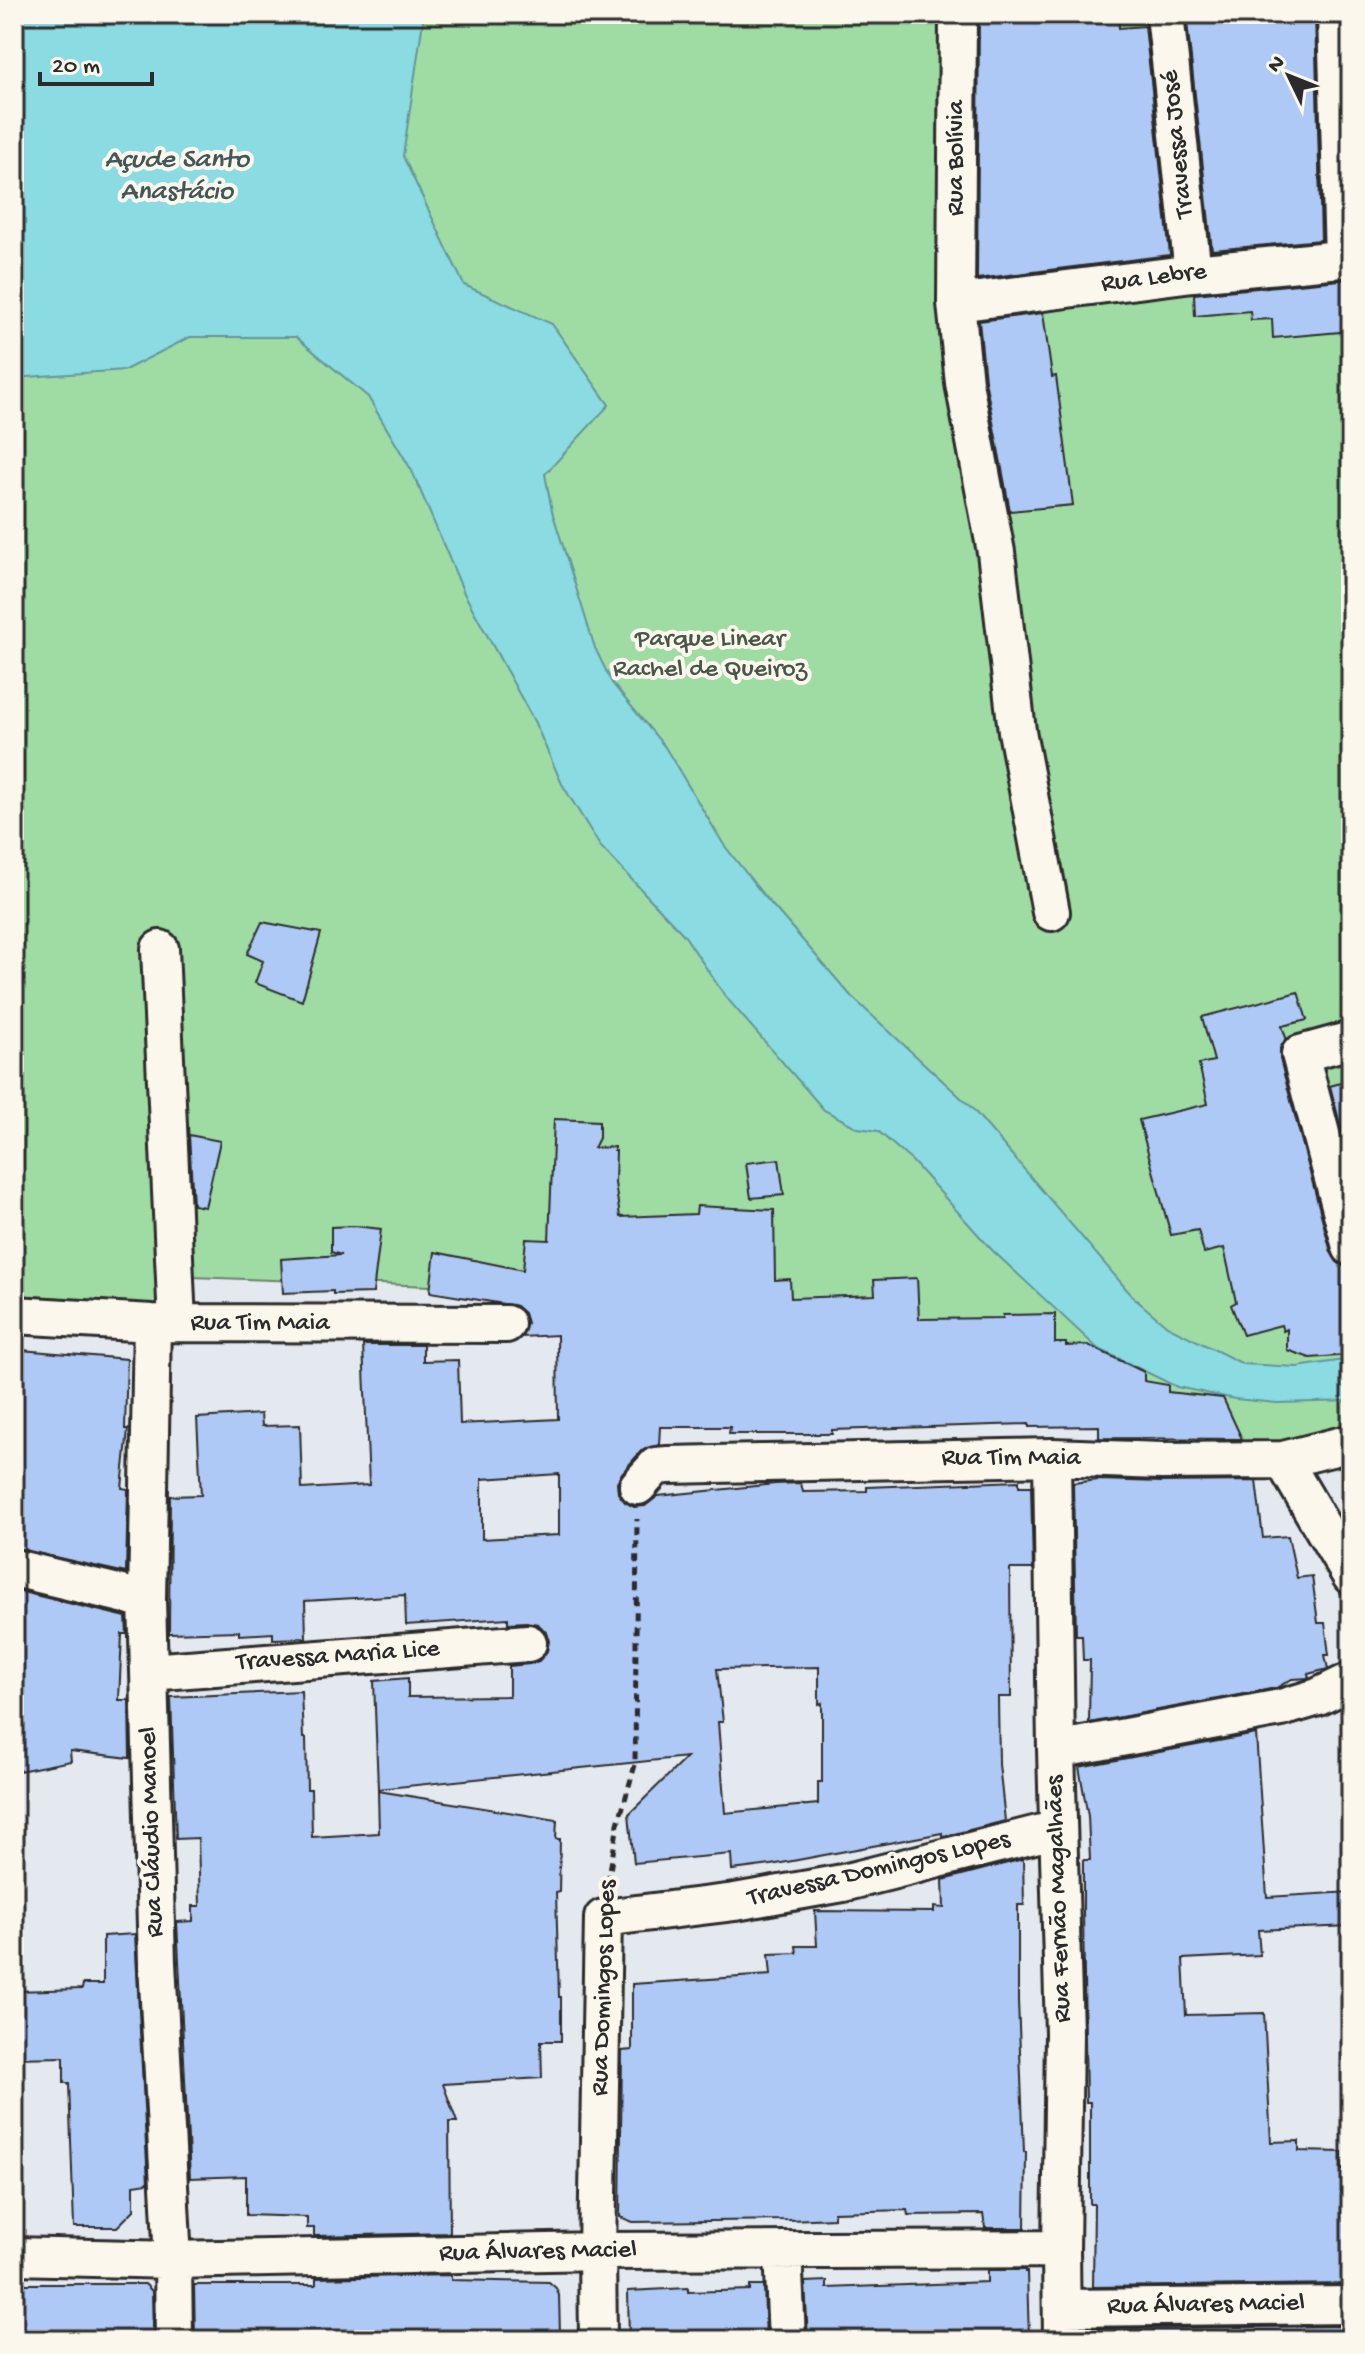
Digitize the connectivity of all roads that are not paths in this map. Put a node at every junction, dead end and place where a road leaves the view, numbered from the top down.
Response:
1 (958, 14) edge
2 (1165, 14) edge
3 (1336, 14) edge
4 (1347, 258) edge
5 (1193, 273) junction
6 (956, 303) junction
7 (1051, 912) dead end
8 (160, 949) dead end
9 (1351, 1040) edge
10 (1351, 1247) edge
11 (14, 1315) edge
12 (164, 1323) junction
13 (506, 1324) dead end
14 (1351, 1443) edge
15 (1052, 1457) junction
16 (1283, 1460) junction
17 (638, 1486) road end
18 (14, 1568) edge
19 (1351, 1576) edge
20 (147, 1600) junction
21 (528, 1643) dead end
22 (149, 1672) junction
23 (1351, 1681) edge
24 (1056, 1750) junction
25 (1058, 1829) junction
26 (603, 1918) joint
27 (1061, 2249) junction
28 (783, 2250) junction
29 (597, 2251) junction
30 (14, 2256) edge
31 (173, 2260) junction
32 (1351, 2305) edge
33 (1062, 2324) edge
34 (174, 2340) edge
35 (598, 2340) edge
36 (787, 2340) edge

1 - 6 street, Rua Bolívia
2 - 5 street, Travessa José
3 - 4 street
4 - 5 street, Rua Lebre
5 - 6 street, Rua Lebre
6 - 7 street, Rua Bolívia
8 - 12 street, Rua Cláudio Manoel
9 - 10 street
11 - 12 street, Rua Tim Maia
12 - 13 street, Rua Tim Maia
12 - 20 street, Rua Cláudio Manoel
14 - 16 street, Rua Tim Maia
15 - 16 street, Rua Tim Maia
15 - 17 street, Rua Tim Maia
15 - 24 street, Rua Fernão Magalhães
16 - 19 street
18 - 20 street
20 - 22 street, Rua Cláudio Manoel
21 - 22 street, Travessa Maria Lice
22 - 31 street, Rua Cláudio Manoel
23 - 24 street
24 - 25 street, Rua Fernão Magalhães
25 - 26 street, Travessa Domingos Lopes
25 - 27 street, Rua Fernão Magalhães
26 - 29 street, Rua Domingos Lopes
27 - 28 street, Rua Álvares Maciel
27 - 33 street, Rua Fernão Magalhães
28 - 29 street, Rua Álvares Maciel
28 - 36 street
29 - 31 street, Rua Álvares Maciel
29 - 35 street, Rua Domingos Lopes
30 - 31 street, Rua Álvares Maciel
31 - 34 street, Rua Cláudio Manoel
32 - 33 street, Rua Álvares Maciel

